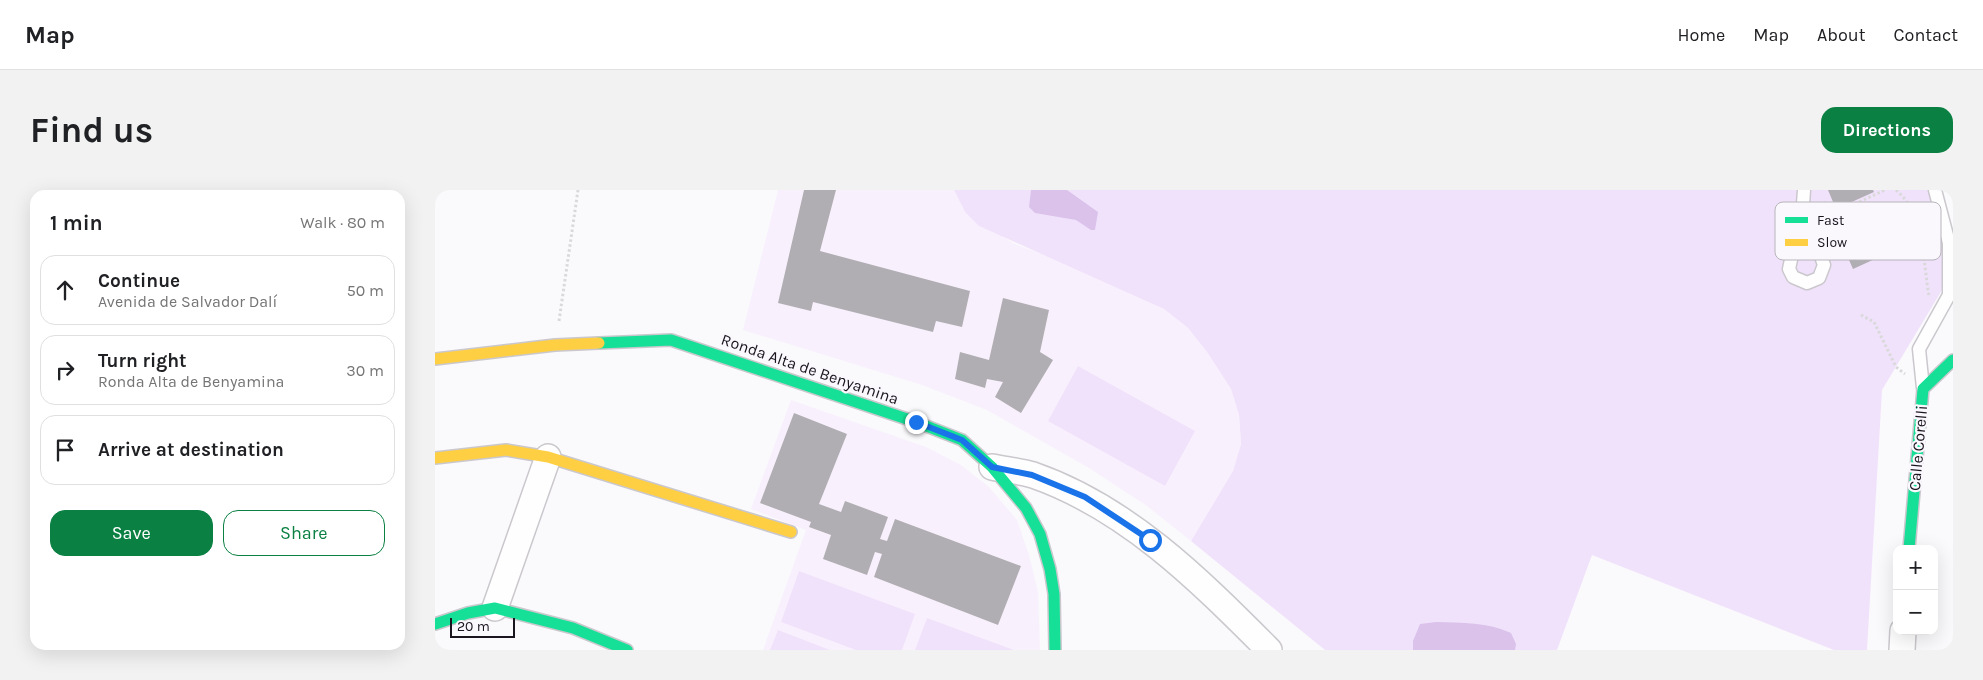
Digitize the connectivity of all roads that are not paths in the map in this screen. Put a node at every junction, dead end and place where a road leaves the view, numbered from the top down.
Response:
1 (1941, 213) edge
2 (1791, 260) edge
3 (1822, 260) edge
4 (1951, 294) edge
5 (435, 359) edge
6 (1953, 360) edge
7 (1923, 389) junction
8 (548, 457) junction
9 (435, 458) edge
10 (992, 467) junction
11 (791, 532) dead end
12 (1909, 545) edge
13 (495, 608) junction
14 (435, 624) edge
15 (1903, 635) edge
16 (627, 650) edge
17 (1055, 650) edge
18 (1269, 650) edge
19 (1902, 650) edge

1 - 4 lane
2 - 3 lane
4 - 7 lane
5 - 10 street, Ronda Alta de Benyamina
6 - 7 street, Calle Corelli
7 - 12 street, Calle Corelli
8 - 9 street
8 - 11 street
8 - 13 street
10 - 17 street, Ronda Alta de Benyamina
10 - 18 street
13 - 14 street
13 - 16 street
15 - 19 street

